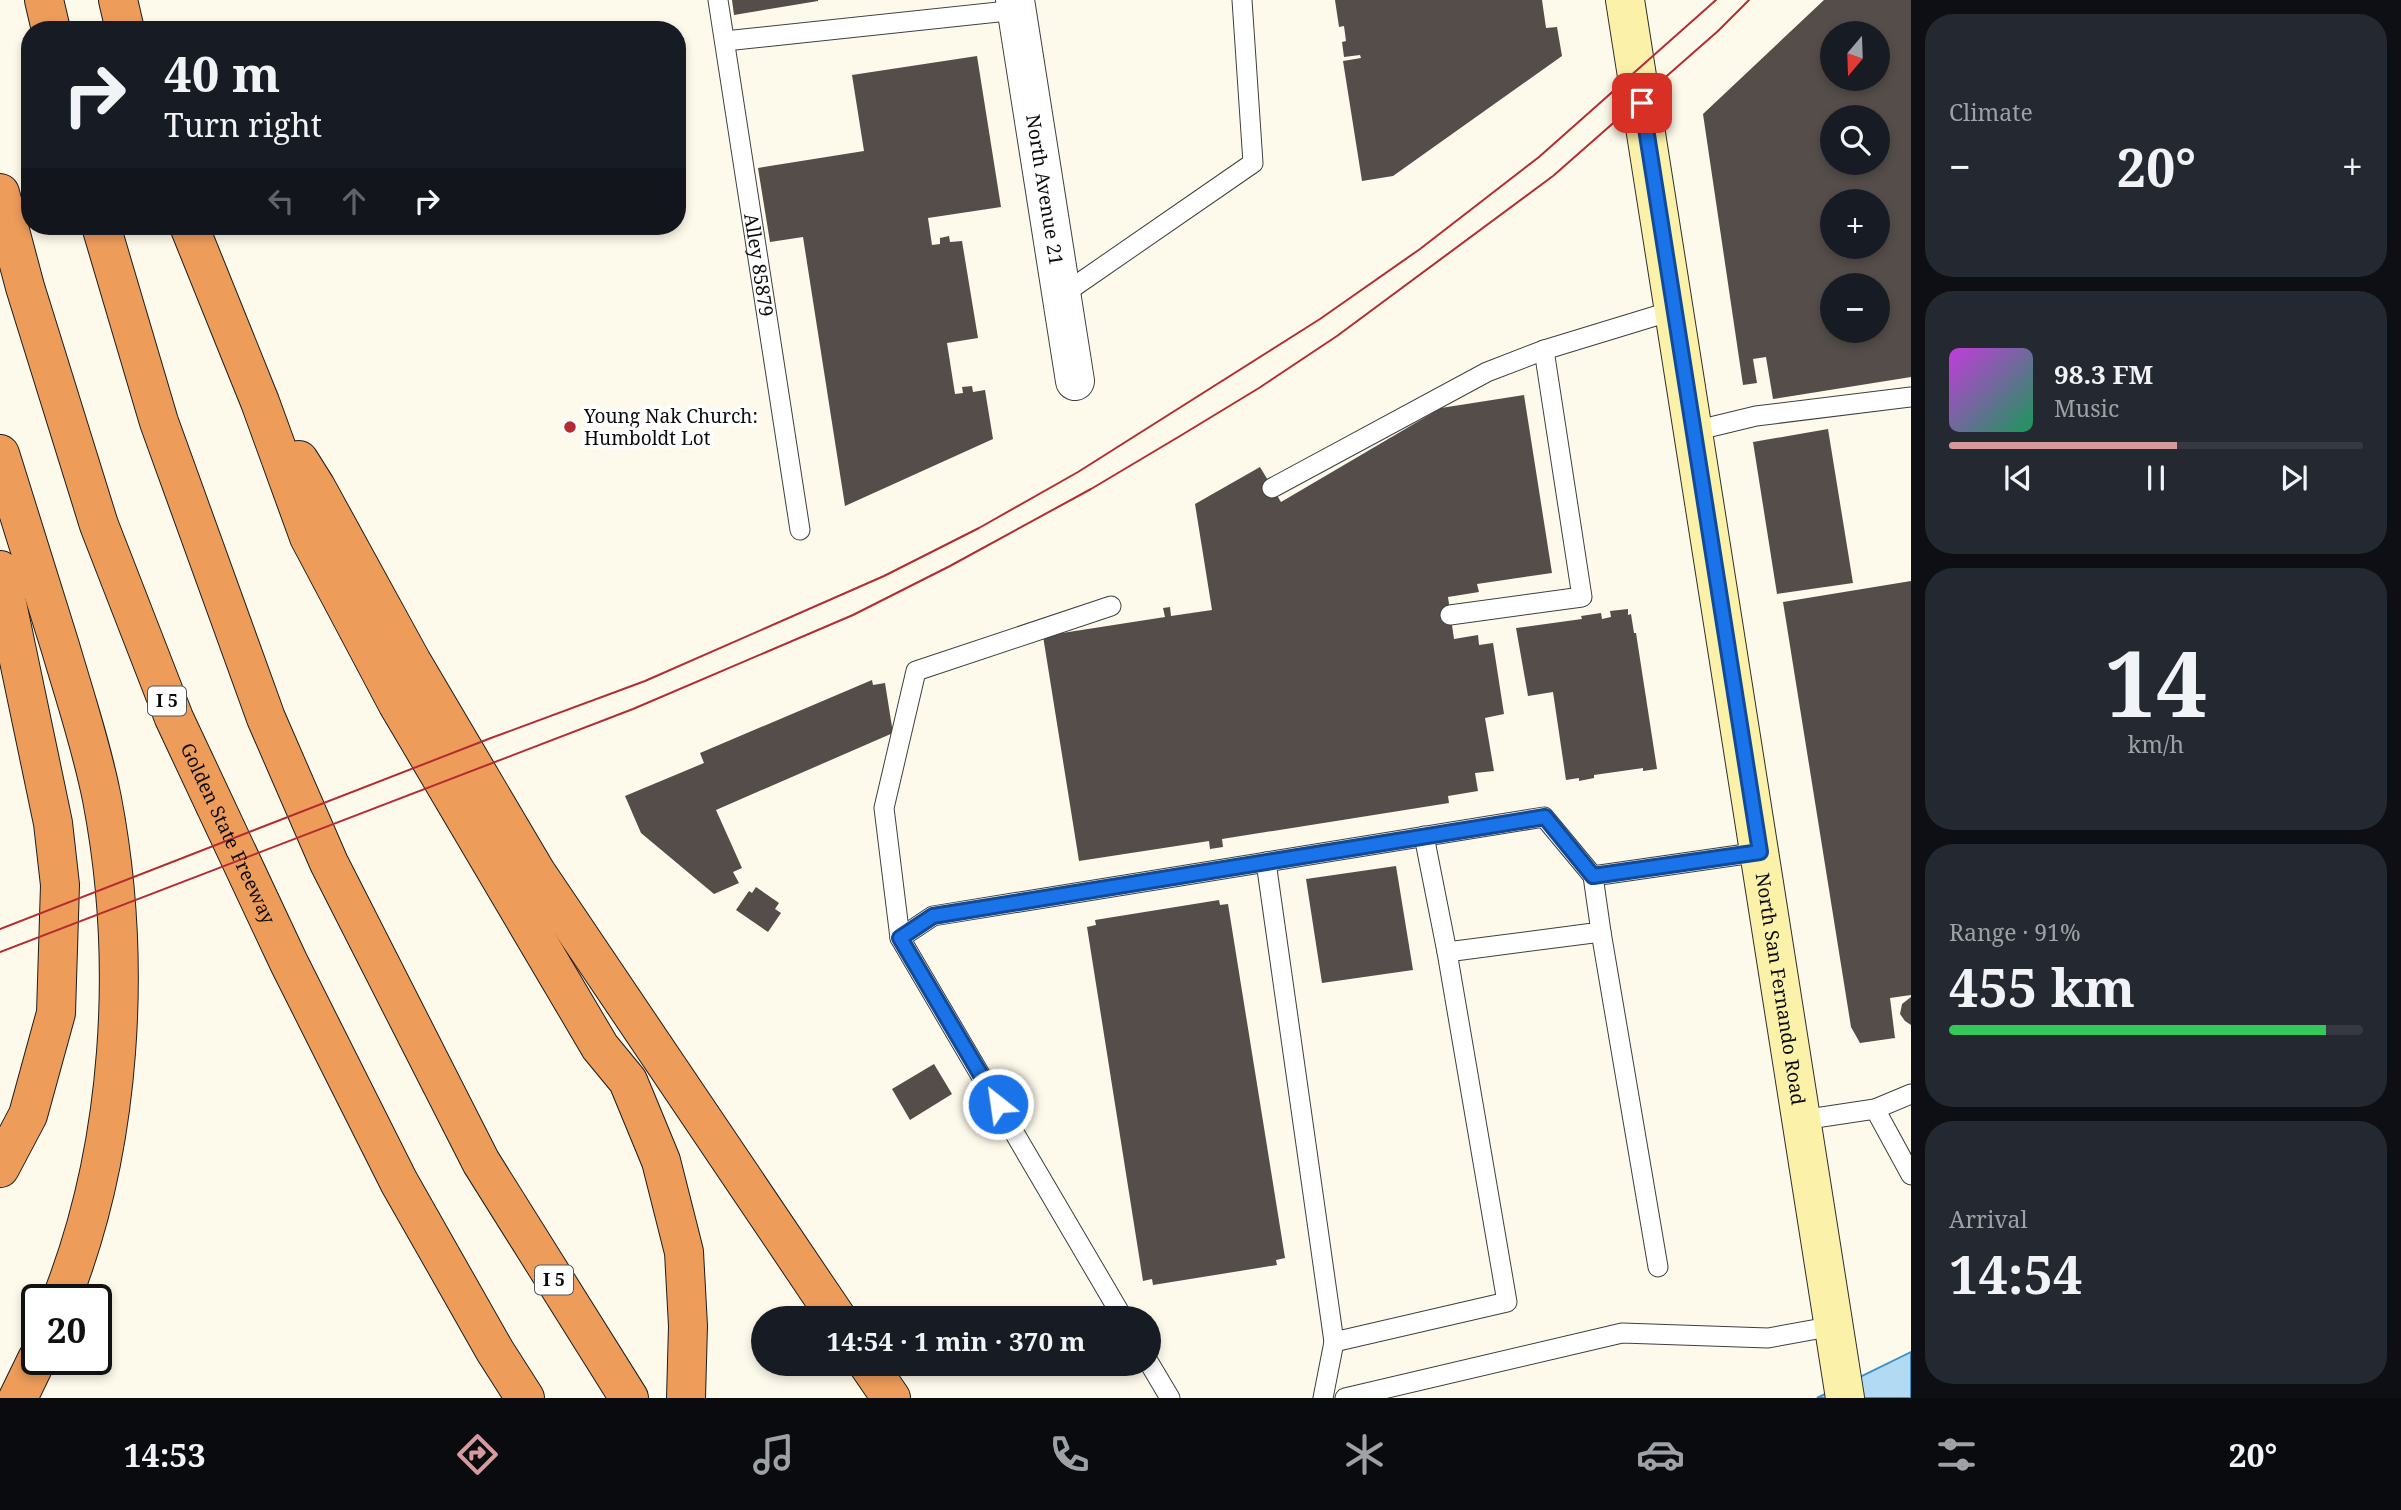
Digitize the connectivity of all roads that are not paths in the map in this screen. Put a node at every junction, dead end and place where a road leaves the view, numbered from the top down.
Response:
1 (44, 0) edge
2 (117, 0) edge
3 (718, 0) edge
4 (1242, 0) edge
5 (1625, 0) edge
6 (1016, 5) edge
7 (49, 21) edge
8 (123, 21) edge
9 (725, 41) junction
10 (0, 193) edge
11 (104, 235) edge
12 (193, 235) edge
13 (1062, 295) junction
14 (1675, 310) junction
15 (1544, 350) junction
16 (1075, 381) dead end
17 (1911, 397) edge
18 (260, 402) junction
19 (1694, 431) junction
20 (0, 454) edge
21 (1272, 488) dead end
22 (800, 530) dead end
23 (0, 570) edge
24 (1111, 606) dead end
25 (1450, 615) dead end
26 (1424, 836) junction
27 (1760, 852) junction
28 (1266, 862) junction
29 (1593, 876) junction
30 (1601, 932) junction
31 (900, 938) junction
32 (1447, 952) junction
33 (600, 1047) junction
34 (1911, 1094) edge
35 (1875, 1109) junction
36 (1802, 1120) junction
37 (0, 1168) edge
38 (1911, 1175) edge
39 (1658, 1267) dead end
40 (66, 1284) edge
41 (828, 1306) edge
42 (1116, 1306) edge
43 (1832, 1316) junction
44 (1334, 1342) junction
45 (29, 1375) edge
46 (876, 1376) edge
47 (1157, 1376) edge
48 (18, 1398) edge
49 (526, 1398) edge
50 (629, 1398) edge
51 (659, 1398) edge
52 (686, 1398) edge
53 (891, 1398) edge
54 (1170, 1398) edge
55 (1323, 1398) edge
56 (1345, 1398) edge
57 (1845, 1398) edge

1 - 7 highway
2 - 8 highway
3 - 9 lane, Alley 85879
4 - 13 lane
5 - 14 main road, North San Fernando Road
6 - 9 lane
6 - 13 street, North Avenue 21
9 - 22 lane, Alley 85879
10 - 49 highway, Golden State Freeway / I 5
11 - 50 highway, I 5
12 - 18 highway
13 - 16 street, North Avenue 21
14 - 15 lane
14 - 19 main road, North San Fernando Road
15 - 21 lane
15 - 25 lane
17 - 19 lane
18 - 33 highway
18 - 41 highway
19 - 27 main road, North San Fernando Road
20 - 40 highway
23 - 37 highway
24 - 31 lane
26 - 28 lane
26 - 29 lane
26 - 32 lane
27 - 29 lane
27 - 36 main road, North San Fernando Road
28 - 31 lane
28 - 44 lane
29 - 30 lane
30 - 32 lane
30 - 39 lane
31 - 42 lane
32 - 44 lane
33 - 51 highway
33 - 52 highway
34 - 35 lane
35 - 36 lane
35 - 38 lane
36 - 43 main road, North San Fernando Road
43 - 56 lane
43 - 57 main road, North San Fernando Road
44 - 55 lane
45 - 48 highway
46 - 53 highway
47 - 54 lane

